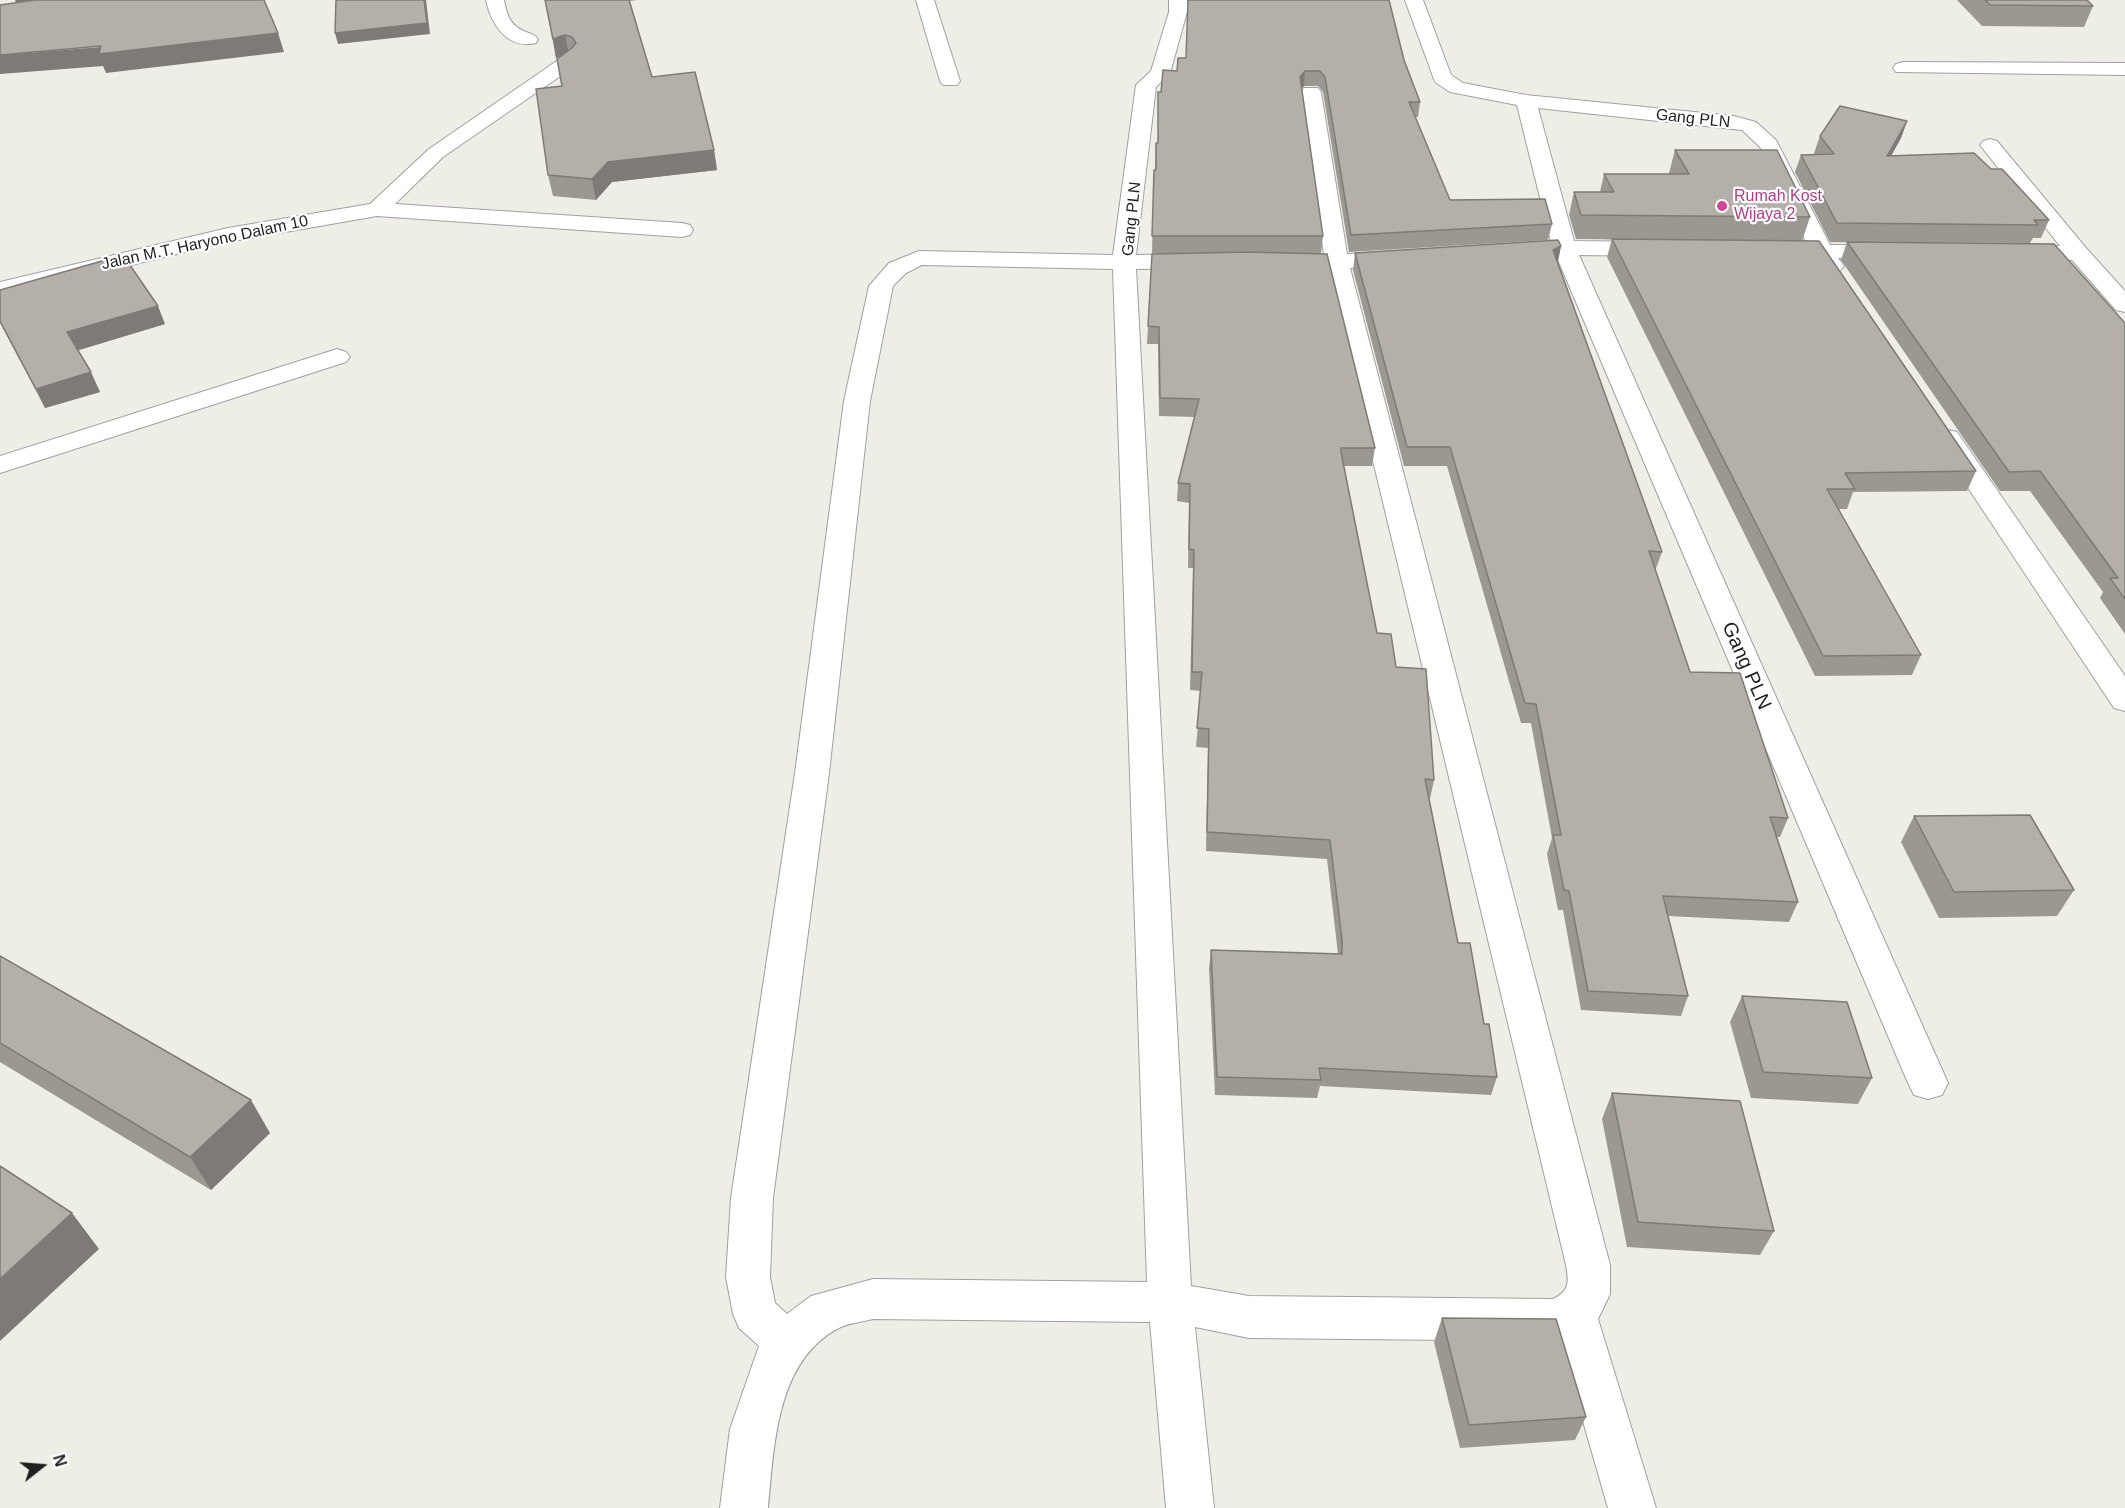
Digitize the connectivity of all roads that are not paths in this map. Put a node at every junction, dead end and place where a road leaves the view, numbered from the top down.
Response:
1 (495, 0) edge
2 (926, 0) edge
3 (1178, 0) edge
4 (1414, 0) edge
5 (529, 39) dead end
6 (568, 62) edge
7 (1903, 68) dead end
8 (2125, 69) edge
9 (950, 81) dead end
10 (1311, 92) edge
11 (1526, 101) junction
12 (1990, 145) dead end
13 (377, 209) junction
14 (682, 230) dead end
15 (1564, 248) junction
16 (1681, 250) edge
17 (1763, 251) edge
18 (1492, 252) edge
19 (1822, 252) junction
20 (1915, 252) edge
21 (1996, 252) edge
22 (2078, 253) junction
23 (1420, 257) edge
24 (1213, 260) edge
25 (1258, 260) edge
26 (1124, 262) junction
27 (1337, 262) junction
28 (0, 289) edge
29 (1848, 291) edge
30 (2125, 304) edge
31 (337, 357) dead end
32 (1934, 417) edge
33 (0, 465) edge
34 (2125, 700) edge
35 (1928, 1083) dead end
36 (1170, 1302) junction
37 (1574, 1314) junction
38 (789, 1346) junction
39 (744, 1508) edge
40 (1190, 1508) edge
41 (1632, 1508) edge

1 - 5 street
2 - 9 street
3 - 26 street, Gang PLN
4 - 11 street, Gang PLN
6 - 13 street
7 - 8 street
10 - 27 street
11 - 15 street, Gang PLN
11 - 19 street, Gang PLN
12 - 22 street
13 - 14 street, Jalan M.T. Haryono Dalam 10
13 - 28 street, Jalan M.T. Haryono Dalam 10
15 - 16 street
15 - 18 street
15 - 35 street, Gang PLN
17 - 19 street
19 - 20 street
19 - 29 street, Gang PLN
21 - 22 street
22 - 30 street
23 - 27 street
24 - 26 street, Gang PLN
25 - 27 street
26 - 36 street
26 - 38 street
27 - 37 street
31 - 33 street
32 - 34 street
36 - 37 street
36 - 38 street
36 - 40 street
37 - 41 street
38 - 39 street

